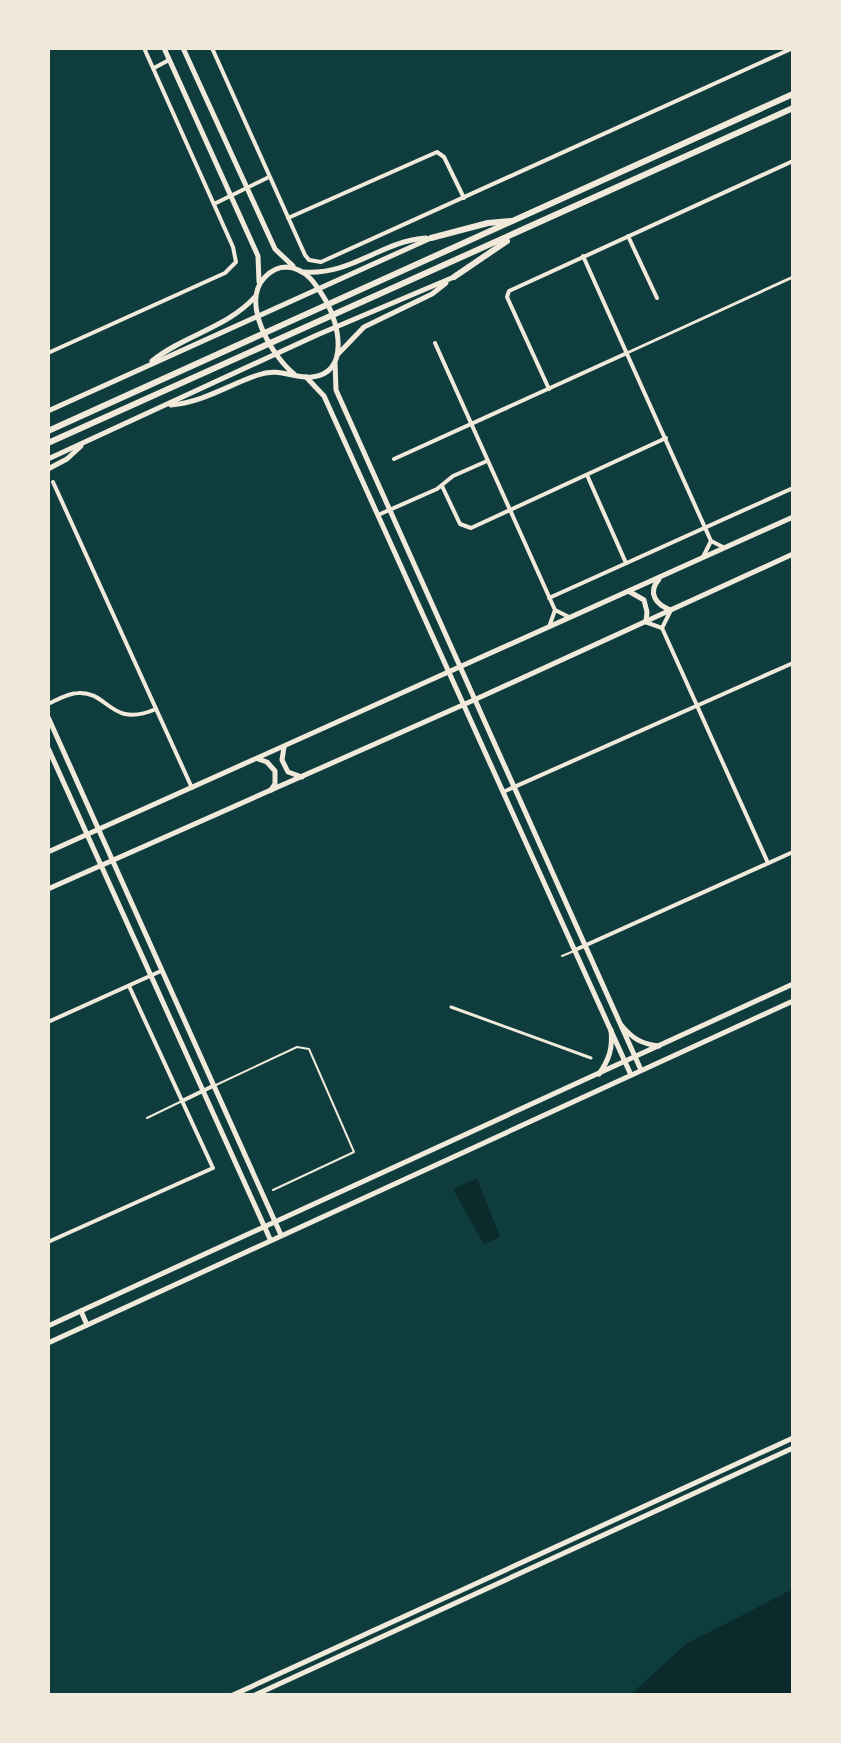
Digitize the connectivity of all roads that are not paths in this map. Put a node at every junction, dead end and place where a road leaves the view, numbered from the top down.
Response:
1 (144, 48) edge
2 (164, 48) edge
3 (193, 48) edge
4 (212, 48) edge
5 (793, 48) edge
6 (184, 50) edge
7 (169, 60) junction
8 (153, 68) junction
9 (793, 94) edge
10 (793, 108) edge
11 (793, 161) edge
12 (269, 177) junction
13 (247, 188) junction
14 (231, 195) junction
15 (464, 198) junction
16 (214, 204) junction
17 (288, 218) junction
18 (514, 221) junction
19 (523, 230) junction
20 (628, 236) junction
21 (431, 238) junction
22 (583, 256) junction
23 (297, 269) junction
24 (304, 272) junction
25 (454, 277) junction
26 (793, 277) edge
27 (259, 286) junction
28 (256, 297) junction
29 (657, 298) dead end
30 (435, 343) dead end
31 (48, 353) edge
32 (627, 353) junction
33 (338, 355) junction
34 (335, 363) junction
35 (145, 367) junction
36 (294, 374) junction
37 (306, 377) junction
38 (549, 389) junction
39 (167, 406) junction
40 (48, 409) edge
41 (471, 424) junction
42 (48, 431) edge
43 (666, 438) junction
44 (85, 442) junction
45 (48, 443) edge
46 (48, 459) edge
47 (394, 459) dead end
48 (487, 461) junction
49 (48, 469) edge
50 (587, 475) junction
51 (53, 482) dead end
52 (442, 486) junction
53 (793, 488) edge
54 (389, 510) junction
55 (510, 510) junction
56 (378, 515) junction
57 (793, 517) edge
58 (705, 527) junction
59 (711, 541) junction
60 (728, 546) junction
61 (793, 554) edge
62 (702, 558) junction
63 (626, 563) junction
64 (659, 578) junction
65 (629, 592) junction
66 (549, 598) junction
67 (555, 610) junction
68 (671, 610) junction
69 (571, 617) junction
70 (645, 622) junction
71 (549, 627) junction
72 (662, 628) junction
73 (793, 663) edge
74 (459, 668) junction
75 (450, 672) junction
76 (474, 700) junction
77 (48, 704) edge
78 (464, 704) junction
79 (697, 705) junction
80 (156, 709) junction
81 (48, 717) edge
82 (284, 746) junction
83 (48, 748) edge
84 (257, 758) junction
85 (303, 777) junction
86 (513, 787) junction
87 (192, 788) junction
88 (270, 791) junction
89 (503, 792) junction
90 (98, 829) junction
91 (87, 834) junction
92 (48, 852) edge
93 (793, 852) edge
94 (112, 860) junction
95 (768, 863) junction
96 (101, 865) junction
97 (48, 889) edge
98 (585, 946) junction
99 (575, 950) junction
100 (562, 956) dead end
101 (161, 971) junction
102 (151, 976) junction
103 (793, 984) edge
104 (129, 986) junction
105 (793, 1001) edge
106 (451, 1007) dead end
107 (48, 1022) edge
108 (622, 1026) junction
109 (611, 1030) junction
110 (660, 1046) junction
111 (636, 1057) junction
112 (591, 1058) dead end
113 (625, 1062) junction
114 (641, 1070) junction
115 (599, 1074) junction
116 (631, 1075) junction
117 (213, 1086) junction
118 (203, 1091) junction
119 (182, 1101) junction
120 (147, 1118) dead end
121 (446, 1145) junction
122 (452, 1157) junction
123 (273, 1190) dead end
124 (275, 1223) junction
125 (265, 1228) junction
126 (281, 1235) junction
127 (270, 1239) junction
128 (48, 1242) edge
129 (81, 1311) junction
130 (87, 1325) junction
131 (48, 1326) edge
132 (48, 1343) edge
133 (793, 1438) edge
134 (793, 1448) edge
135 (233, 1695) edge
136 (255, 1695) edge

1 - 8 street
2 - 7 street
3 - 6 street
4 - 12 street
5 - 15 street
6 - 13 street
7 - 8 street
7 - 14 street
8 - 16 street
9 - 18 highway
10 - 19 highway
11 - 20 street
12 - 13 street
12 - 17 street
13 - 14 street
13 - 23 street
14 - 16 street
14 - 27 street
15 - 17 street
15 - 17 street
16 - 31 street
18 - 21 highway
18 - 42 highway
19 - 25 highway
19 - 45 highway
20 - 22 street
20 - 29 street
21 - 24 street
21 - 35 street
22 - 32 street
22 - 38 street
23 - 24 street
23 - 27 street
24 - 33 street
25 - 33 street
25 - 39 street
26 - 32 street
27 - 28 street
28 - 35 street
28 - 36 street
30 - 41 street
32 - 38 street
32 - 43 street
33 - 34 street
34 - 37 street
34 - 54 street
35 - 40 street
36 - 37 street
36 - 39 street
37 - 56 street
38 - 41 street
39 - 44 street
41 - 47 street
41 - 48 street
43 - 50 street
43 - 58 street
44 - 46 street
44 - 49 street
48 - 52 street
48 - 55 street
50 - 55 street
50 - 63 street
51 - 80 street
52 - 54 street
52 - 55 street
53 - 58 street
54 - 56 street
54 - 74 street
55 - 66 street
56 - 75 street
57 - 60 street
58 - 59 street
58 - 63 street
59 - 60 street
59 - 62 street
60 - 62 street
61 - 68 street
62 - 64 street
63 - 66 street
64 - 65 street
64 - 68 street
65 - 69 street
65 - 70 street
66 - 67 street
67 - 69 street
67 - 71 street
68 - 70 street
68 - 72 street
69 - 71 street
70 - 72 street
70 - 76 street
71 - 74 street
72 - 79 street
73 - 79 street
74 - 75 street
74 - 76 street
75 - 78 street
75 - 82 street
76 - 78 street
76 - 86 street
77 - 80 street
78 - 85 street
78 - 89 street
79 - 86 street
79 - 95 street
80 - 87 street
81 - 90 street
82 - 84 street
82 - 85 street
83 - 91 street
84 - 87 street
84 - 88 street
85 - 88 street
86 - 89 street
86 - 98 street
87 - 90 street
88 - 94 street
89 - 99 street
90 - 91 street
90 - 94 street
91 - 92 street
91 - 96 street
93 - 95 street
94 - 96 street
94 - 101 street
95 - 98 street
96 - 97 street
96 - 102 street
98 - 99 street
98 - 108 street
99 - 100 lane
99 - 109 street
101 - 102 street
101 - 117 street
102 - 104 street
102 - 118 street
103 - 110 street
104 - 107 street
104 - 119 street
105 - 114 street
106 - 112 street
108 - 110 street
108 - 111 street
109 - 113 street
109 - 115 street
110 - 111 street
111 - 113 street
111 - 114 street
113 - 115 street
113 - 116 street
114 - 116 street
115 - 121 street
116 - 122 street
117 - 118 street
117 - 123 lane
117 - 124 street
118 - 119 street
118 - 125 street
119 - 120 lane
119 - 128 street
121 - 122 street
121 - 124 street
122 - 126 street
124 - 125 street
124 - 126 street
125 - 127 street
125 - 129 street
126 - 127 street
127 - 130 street
129 - 130 street
129 - 131 street
130 - 132 street
133 - 135 street
134 - 136 street

